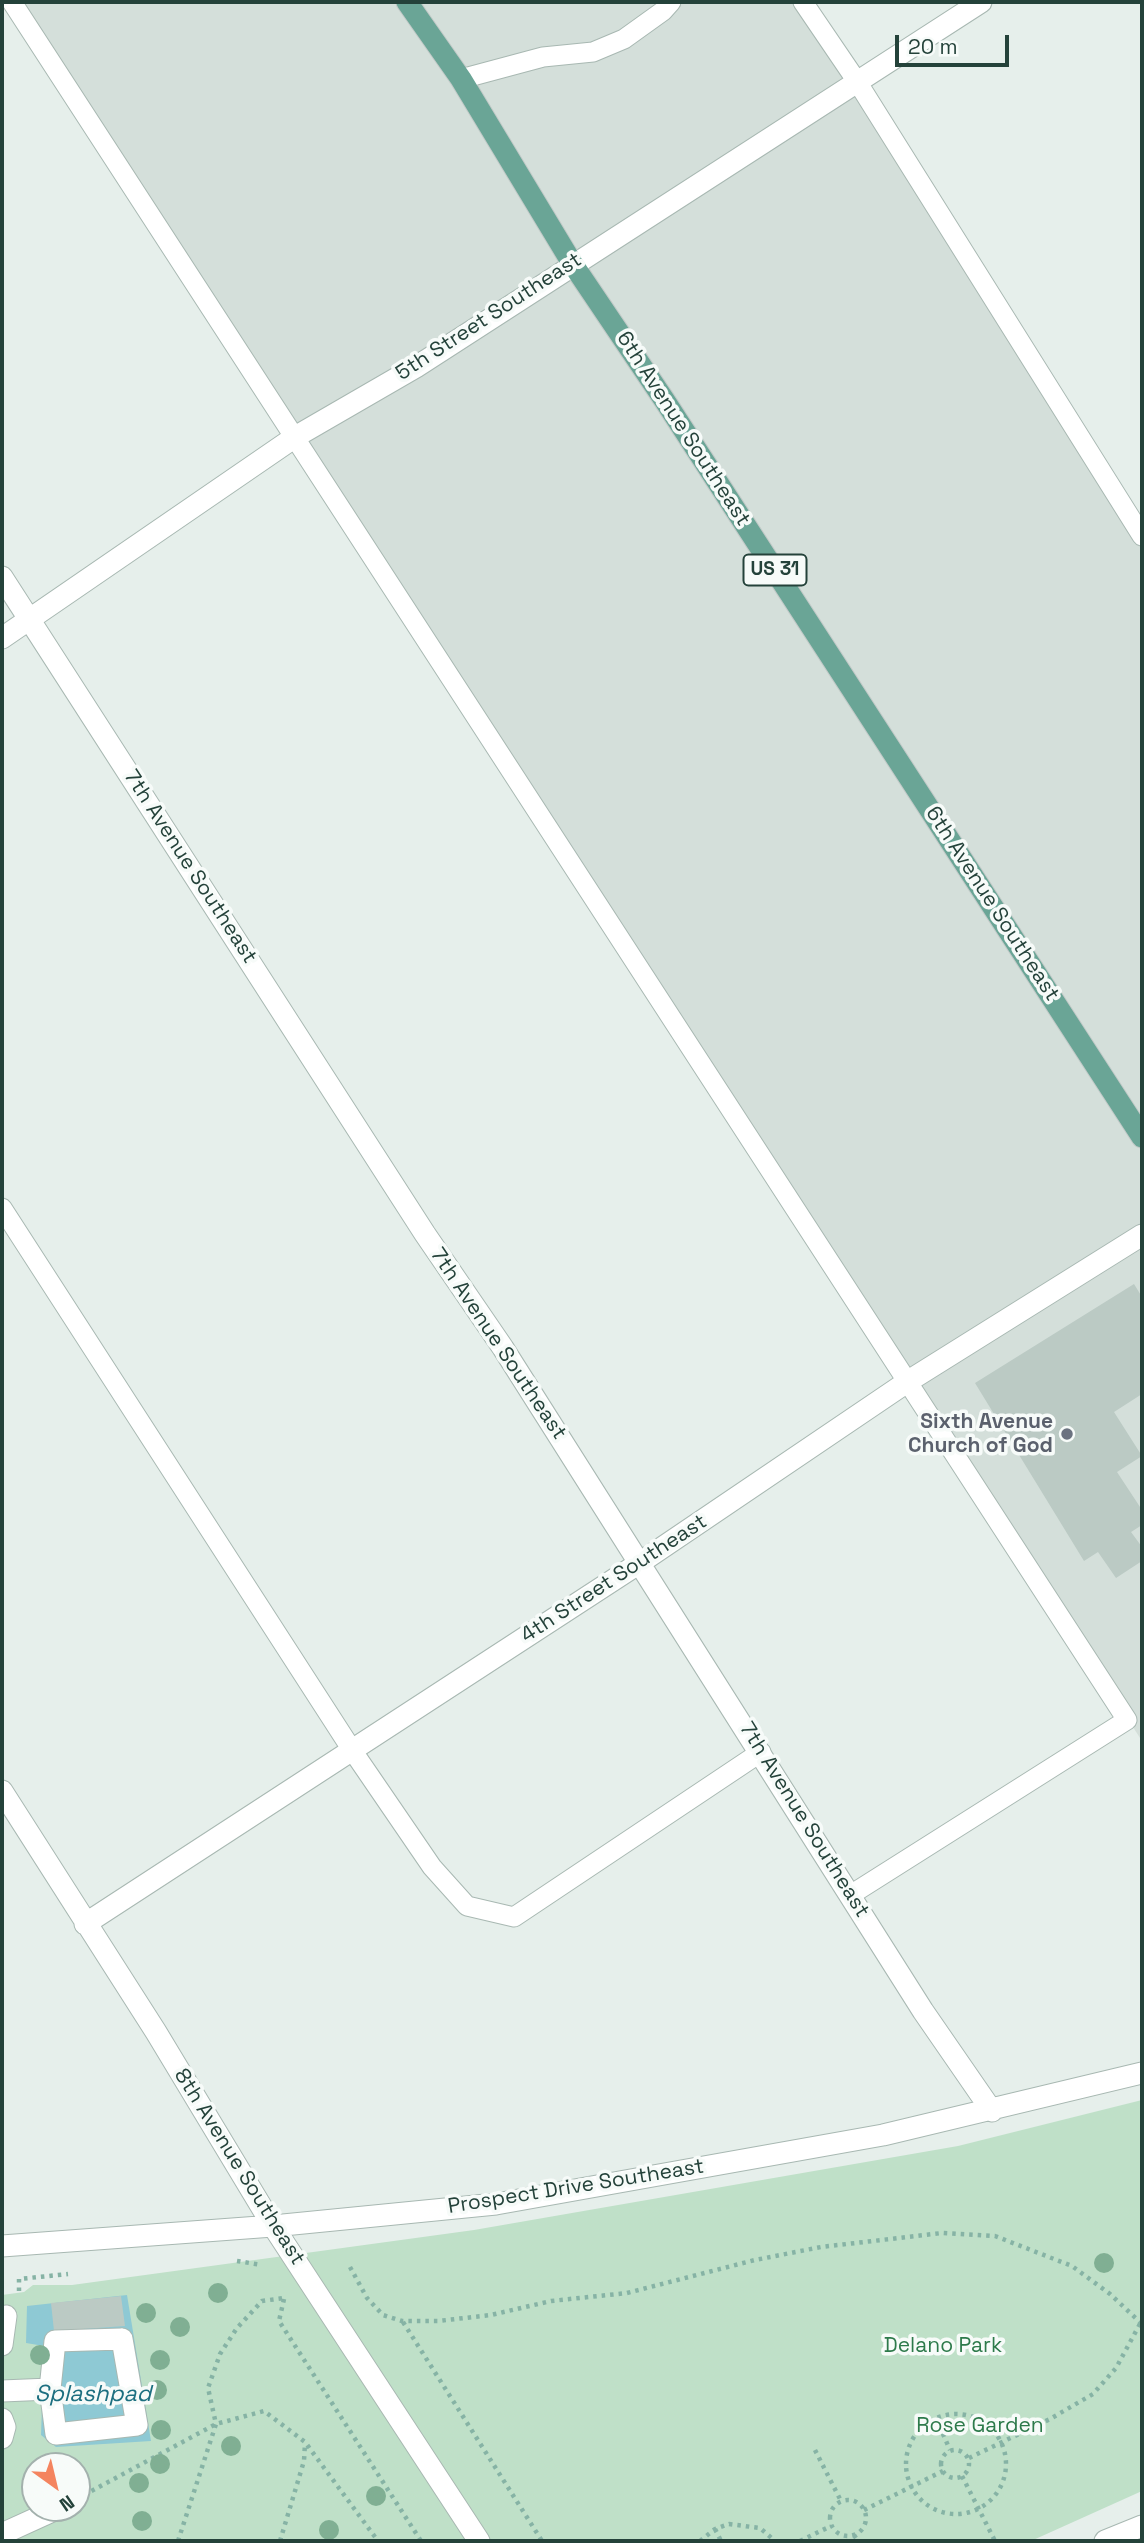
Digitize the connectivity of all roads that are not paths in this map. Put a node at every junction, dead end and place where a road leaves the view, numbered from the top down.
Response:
1 (12, 2) edge
2 (407, 2) edge
3 (671, 2) edge
4 (803, 2) edge
5 (981, 2) edge
6 (461, 79) junction
7 (858, 83) junction
8 (572, 263) junction
9 (295, 437) junction
10 (1142, 536) edge
11 (2, 577) edge
12 (30, 620) junction
13 (2, 638) edge
14 (1142, 1137) edge
15 (2, 1208) edge
16 (1142, 1235) edge
17 (907, 1382) junction
18 (640, 1562) junction
19 (352, 1750) junction
20 (761, 1752) junction
21 (2, 1791) edge
22 (852, 1894) junction
23 (85, 1923) junction
24 (1142, 2073) edge
25 (992, 2111) junction
26 (273, 2226) junction
27 (2, 2246) edge
28 (6, 2316) road end
29 (2, 2345) edge
30 (50, 2389) junction
31 (2, 2392) edge
32 (2, 2419) edge
33 (2, 2438) edge
34 (28, 2522) edge
35 (1142, 2526) edge
36 (2, 2534) edge
37 (480, 2541) edge
38 (1105, 2541) edge

1 - 9 lane
2 - 6 main road, 6th Avenue Southeast / US 31
3 - 6 lane
4 - 7 lane
5 - 7 street, 5th Street Southeast
6 - 8 main road, 6th Avenue Southeast / US 31
7 - 8 street, 5th Street Southeast
7 - 10 lane
8 - 9 street, 5th Street Southeast
8 - 14 main road, 6th Avenue Southeast / US 31
9 - 12 street, 5th Street Southeast
9 - 17 lane
11 - 12 street, 7th Avenue Southeast
12 - 13 street, 5th Street Southeast
12 - 18 street, 7th Avenue Southeast
15 - 19 lane
16 - 17 street, 4th Street Southeast
17 - 18 street, 4th Street Southeast
17 - 22 lane
18 - 19 street, 4th Street Southeast
18 - 20 street, 7th Avenue Southeast
19 - 20 lane
19 - 23 street, 4th Street Southeast
20 - 22 street, 7th Avenue Southeast
21 - 23 street, 8th Avenue Southeast
22 - 25 street, 7th Avenue Southeast
23 - 26 street, 8th Avenue Southeast
24 - 25 street, Prospect Drive Southeast
25 - 26 street, Prospect Drive Southeast
26 - 27 street, Prospect Drive Southeast
26 - 37 street, 8th Avenue Southeast
28 - 29 street
30 - 30 street
30 - 31 street
32 - 33 street
34 - 36 street
35 - 38 street

